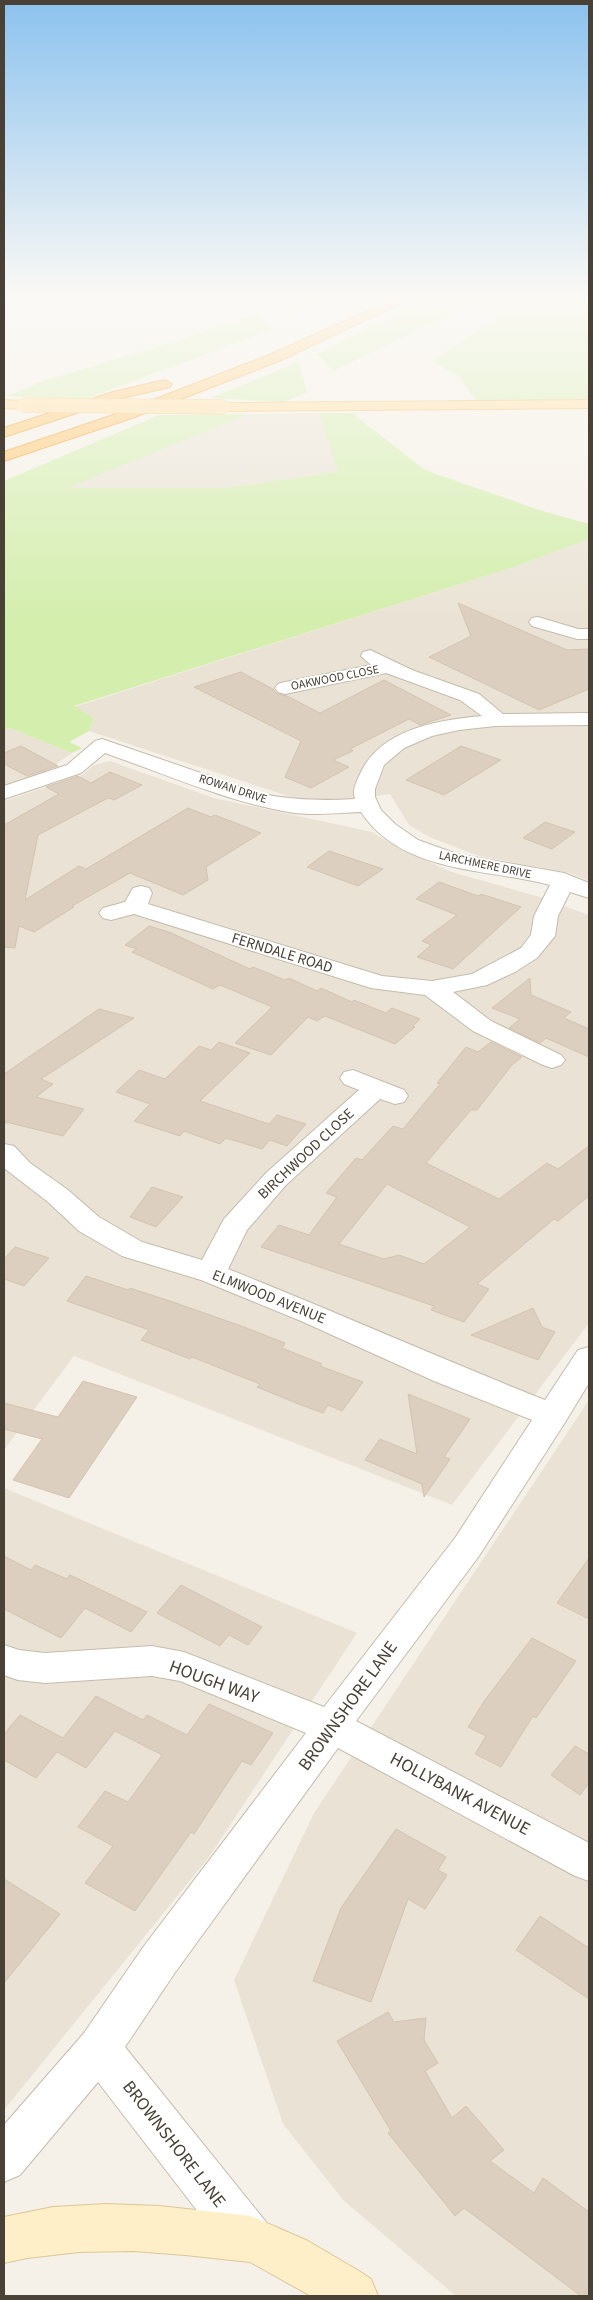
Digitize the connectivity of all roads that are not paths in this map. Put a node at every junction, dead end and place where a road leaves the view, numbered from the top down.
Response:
1 (57, 404) edge
2 (89, 404) edge
3 (107, 404) edge
4 (156, 404) edge
5 (178, 404) edge
6 (528, 404) edge
7 (4, 432) edge
8 (4, 441) edge
9 (4, 457) edge
10 (4, 468) edge
11 (574, 619) dead end
12 (538, 622) dead end
13 (556, 628) junction
14 (589, 634) edge
15 (285, 688) dead end
16 (589, 719) edge
17 (498, 720) junction
18 (78, 737) dead end
19 (102, 745) junction
20 (4, 792) edge
21 (368, 805) junction
22 (564, 880) junction
23 (589, 891) edge
24 (111, 913) dead end
25 (432, 988) junction
26 (552, 1060) dead end
27 (375, 1088) dead end
28 (4, 1152) edge
29 (211, 1273) junction
30 (589, 1358) edge
31 (553, 1416) junction
32 (4, 1660) edge
33 (331, 1726) junction
34 (589, 1863) edge
35 (99, 2048) junction
36 (4, 2159) edge
37 (249, 2239) junction
38 (4, 2240) edge
39 (354, 2296) edge

1 - 6 main road, bridge
2 - 7 highway
3 - 8 highway
4 - 9 highway
5 - 10 highway
11 - 13 street
12 - 13 street
13 - 14 street
15 - 17 street, OAKWOOD CLOSE
16 - 17 street
17 - 21 street
18 - 19 street, ROWAN DRIVE
19 - 20 street
19 - 21 street, ROWAN DRIVE
21 - 22 street, LARCHMERE DRIVE
22 - 23 street, LARCHMERE DRIVE
22 - 25 street, FERNDALE ROAD
24 - 25 street, FERNDALE ROAD
25 - 26 street
27 - 29 street, BIRCHWOOD CLOSE
28 - 29 street, ELMWOOD AVENUE
29 - 31 street, ELMWOOD AVENUE
30 - 31 street, BROWNSHORE LANE
31 - 33 street, BROWNSHORE LANE
32 - 33 street, HOUGH WAY
33 - 34 street, HOLLYBANK AVENUE
33 - 35 street, BROWNSHORE LANE
35 - 36 street, BROWNSHORE LANE
35 - 37 street, BROWNSHORE LANE
37 - 38 main road
37 - 39 main road

